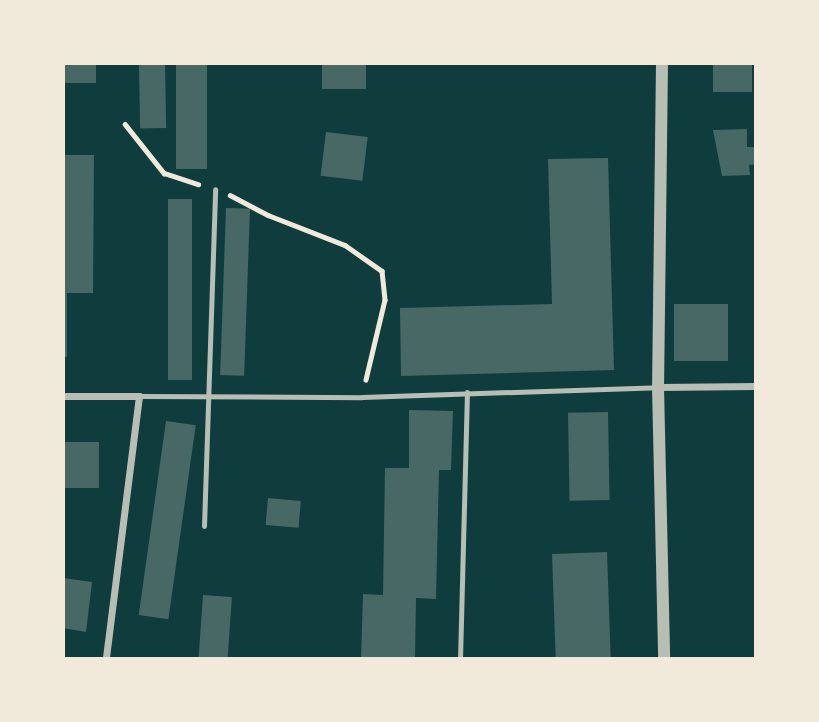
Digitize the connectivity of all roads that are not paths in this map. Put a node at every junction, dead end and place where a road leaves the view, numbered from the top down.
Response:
1 (662, 63) edge
2 (215, 189) road end
3 (756, 386) edge
4 (659, 387) junction
5 (467, 392) junction
6 (208, 394) junction
7 (63, 396) edge
8 (139, 396) junction
9 (204, 526) dead end
10 (106, 659) edge
11 (460, 659) edge
12 (664, 659) edge

1 - 4 street
2 - 6 lane
3 - 4 street
4 - 5 lane
4 - 12 street
5 - 6 lane
5 - 11 lane
6 - 8 lane
6 - 9 lane
7 - 8 street
8 - 10 street

